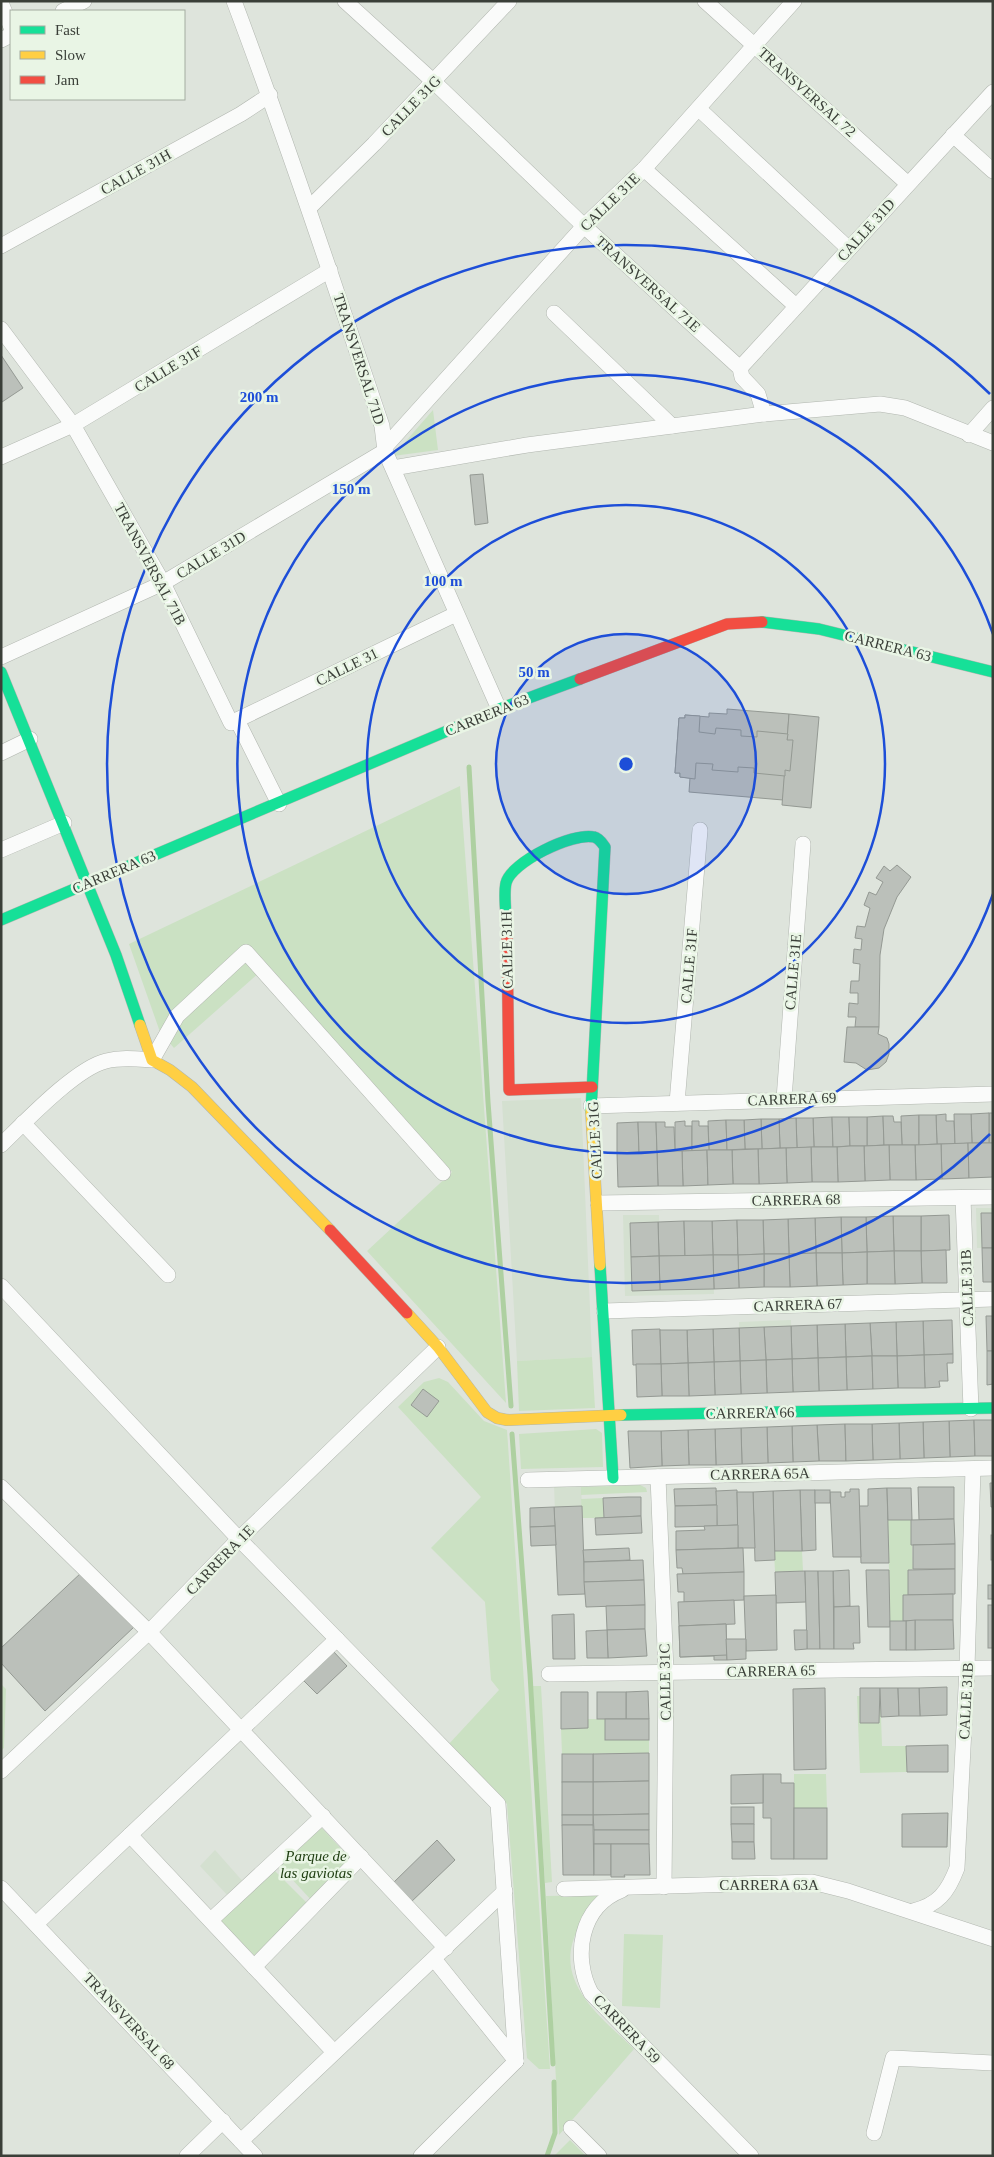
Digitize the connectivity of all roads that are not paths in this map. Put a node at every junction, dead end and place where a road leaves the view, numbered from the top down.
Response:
1 (84, 1) edge
2 (234, 1) edge
3 (345, 1) edge
4 (510, 1) edge
5 (705, 1) edge
6 (794, 1) edge
7 (1, 4) edge
8 (64, 10) edge
9 (10, 25) edge
10 (754, 46) junction
11 (434, 82) junction
12 (993, 92) edge
13 (270, 95) junction
14 (699, 109) junction
15 (953, 135) junction
16 (644, 169) junction
17 (993, 170) edge
18 (908, 184) junction
19 (309, 208) junction
20 (584, 226) junction
21 (1, 246) edge
22 (849, 249) junction
23 (330, 270) junction
24 (796, 306) junction
25 (554, 313) dead end
26 (1, 329) edge
27 (740, 368) junction
28 (993, 408) edge
29 (764, 414) junction
30 (74, 426) junction
31 (672, 426) junction
32 (969, 435) junction
33 (993, 443) edge
34 (385, 449) junction
35 (1, 457) edge
36 (393, 468) junction
37 (163, 583) junction
38 (456, 614) junction
39 (1, 657) edge
40 (1, 672) edge
41 (993, 672) edge
42 (499, 709) junction
43 (237, 720) junction
44 (30, 739) junction
45 (1, 753) edge
46 (279, 804) junction
47 (64, 823) junction
48 (700, 830) dead end
49 (565, 842) joint
50 (804, 844) dead end
51 (1, 850) edge
52 (88, 883) junction
53 (1, 920) edge
54 (152, 1060) junction
55 (592, 1087) junction
56 (993, 1094) edge
57 (784, 1099) junction
58 (677, 1103) junction
59 (591, 1106) junction
60 (24, 1123) junction
61 (1, 1145) edge
62 (443, 1173) dead end
63 (993, 1197) edge
64 (963, 1198) junction
65 (598, 1203) junction
66 (168, 1275) dead end
67 (1, 1286) edge
68 (993, 1299) edge
69 (968, 1300) junction
70 (604, 1311) junction
71 (438, 1348) junction
72 (993, 1408) edge
73 (971, 1409) junction
74 (610, 1415) junction
75 (993, 1468) edge
76 (973, 1469) junction
77 (658, 1477) junction
78 (613, 1478) junction
79 (528, 1480) dead end
80 (1, 1487) edge
81 (239, 1539) junction
82 (149, 1632) junction
83 (337, 1639) junction
84 (968, 1668) junction
85 (993, 1668) edge
86 (666, 1672) junction
87 (549, 1674) dead end
88 (240, 1731) junction
89 (1, 1771) edge
90 (323, 1816) junction
91 (130, 1835) junction
92 (361, 1857) junction
93 (664, 1887) junction
94 (1, 1888) edge
95 (626, 1888) junction
96 (564, 1889) dead end
97 (505, 1891) junction
98 (913, 1912) junction
99 (211, 1920) junction
100 (36, 1924) junction
101 (993, 1938) edge
102 (446, 1948) junction
103 (434, 1959) junction
104 (254, 1967) junction
105 (334, 2052) junction
106 (516, 2061) junction
107 (993, 2063) edge
108 (223, 2121) junction
109 (571, 2128) dead end
110 (874, 2133) dead end
111 (241, 2141) junction
112 (187, 2156) edge
113 (255, 2156) edge
114 (421, 2156) edge
115 (599, 2156) edge
116 (751, 2156) edge

1 - 8 street
2 - 13 street, TRANSVERSAL 71D
3 - 11 street, TRANSVERSAL 71E
4 - 11 street, CALLE 31G
5 - 10 street, TRANSVERSAL 72
6 - 10 street, CALLE 31E
7 - 9 street
10 - 14 street, CALLE 31E
10 - 18 street, TRANSVERSAL 72
11 - 19 street, CALLE 31G
11 - 20 street, TRANSVERSAL 71E
12 - 15 street, CALLE 31D
13 - 19 street, TRANSVERSAL 71D
13 - 21 street, CALLE 31H
14 - 16 street, CALLE 31E
14 - 22 street
15 - 17 street
15 - 18 street, CALLE 31D
16 - 20 street, CALLE 31E
16 - 24 street
18 - 22 street, CALLE 31D
19 - 23 street, TRANSVERSAL 71D
20 - 27 street, TRANSVERSAL 71E
20 - 34 street, CALLE 31E
22 - 24 street, CALLE 31D
23 - 30 street, CALLE 31F
23 - 34 street, TRANSVERSAL 71D
24 - 27 street, CALLE 31D
25 - 31 street
26 - 30 street, TRANSVERSAL 71B
27 - 29 street, TRANSVERSAL 71E
28 - 32 street
29 - 31 street
29 - 32 street
30 - 35 street, CALLE 31F
30 - 37 street, TRANSVERSAL 71B
31 - 36 street
32 - 33 street
34 - 36 street, TRANSVERSAL 71D
34 - 37 street, CALLE 31D
36 - 38 street, TRANSVERSAL 71D
37 - 39 street, CALLE 31D
37 - 43 street, TRANSVERSAL 71B
38 - 42 street, TRANSVERSAL 71D
38 - 43 street, CALLE 31
40 - 44 street
41 - 42 street, CARRERA 63
42 - 46 street, CARRERA 63
43 - 46 street, TRANSVERSAL 71B
44 - 45 street
44 - 47 street
46 - 52 street, CARRERA 63
47 - 51 street
47 - 52 street
48 - 58 street, CALLE 31F
49 - 55 street, CALLE 31G
49 - 55 street, CALLE 31H
50 - 57 street, CALLE 31E
52 - 53 street, CARRERA 63
52 - 54 street
54 - 60 street
54 - 62 street
54 - 71 street
55 - 59 street, CALLE 31G
56 - 57 street, CARRERA 69
57 - 58 street, CARRERA 69
58 - 59 street, CARRERA 69
59 - 65 street, CALLE 31G
60 - 61 street
60 - 66 street
63 - 64 street, CARRERA 68
64 - 65 street, CARRERA 68
64 - 69 street, CALLE 31B
65 - 70 street, CALLE 31G
67 - 81 street
68 - 69 street, CARRERA 67
69 - 70 street, CARRERA 67
69 - 73 street, CALLE 31B
70 - 74 street, CALLE 31G
71 - 74 street, CARRERA 66
71 - 81 street, CARRERA 1E
72 - 73 street, CARRERA 66
73 - 74 street, CARRERA 66
74 - 78 street, CALLE 31G
75 - 76 street, CARRERA 65A
76 - 77 street, CARRERA 65A
76 - 84 street, CALLE 31B
77 - 78 street, CARRERA 65A
77 - 86 street, CALLE 31C
78 - 79 street, CARRERA 65A
80 - 82 street
81 - 82 street, CARRERA 1E
81 - 83 street
82 - 88 street
82 - 89 street, CARRERA 1E
83 - 88 street
83 - 97 street
84 - 85 street, CARRERA 65
84 - 86 street, CARRERA 65
84 - 98 street, CALLE 31B
86 - 87 street, CARRERA 65
86 - 93 street, CALLE 31C
88 - 90 street
88 - 91 street
90 - 92 street
90 - 99 street
91 - 99 street
91 - 100 street
92 - 102 street
92 - 104 street
93 - 95 street, CARRERA 63A
93 - 98 street, CARRERA 63A
94 - 100 street, TRANSVERSAL 68
95 - 96 street, CARRERA 63A
95 - 116 street, CARRERA 59
97 - 102 street
97 - 106 street
98 - 101 street, CARRERA 63A
99 - 104 street
100 - 108 street, TRANSVERSAL 68
102 - 103 street
103 - 105 street
103 - 106 street
104 - 105 street
105 - 111 street
106 - 114 street
107 - 110 street
108 - 111 street, TRANSVERSAL 68
108 - 112 street
109 - 115 street
111 - 113 street, TRANSVERSAL 68

